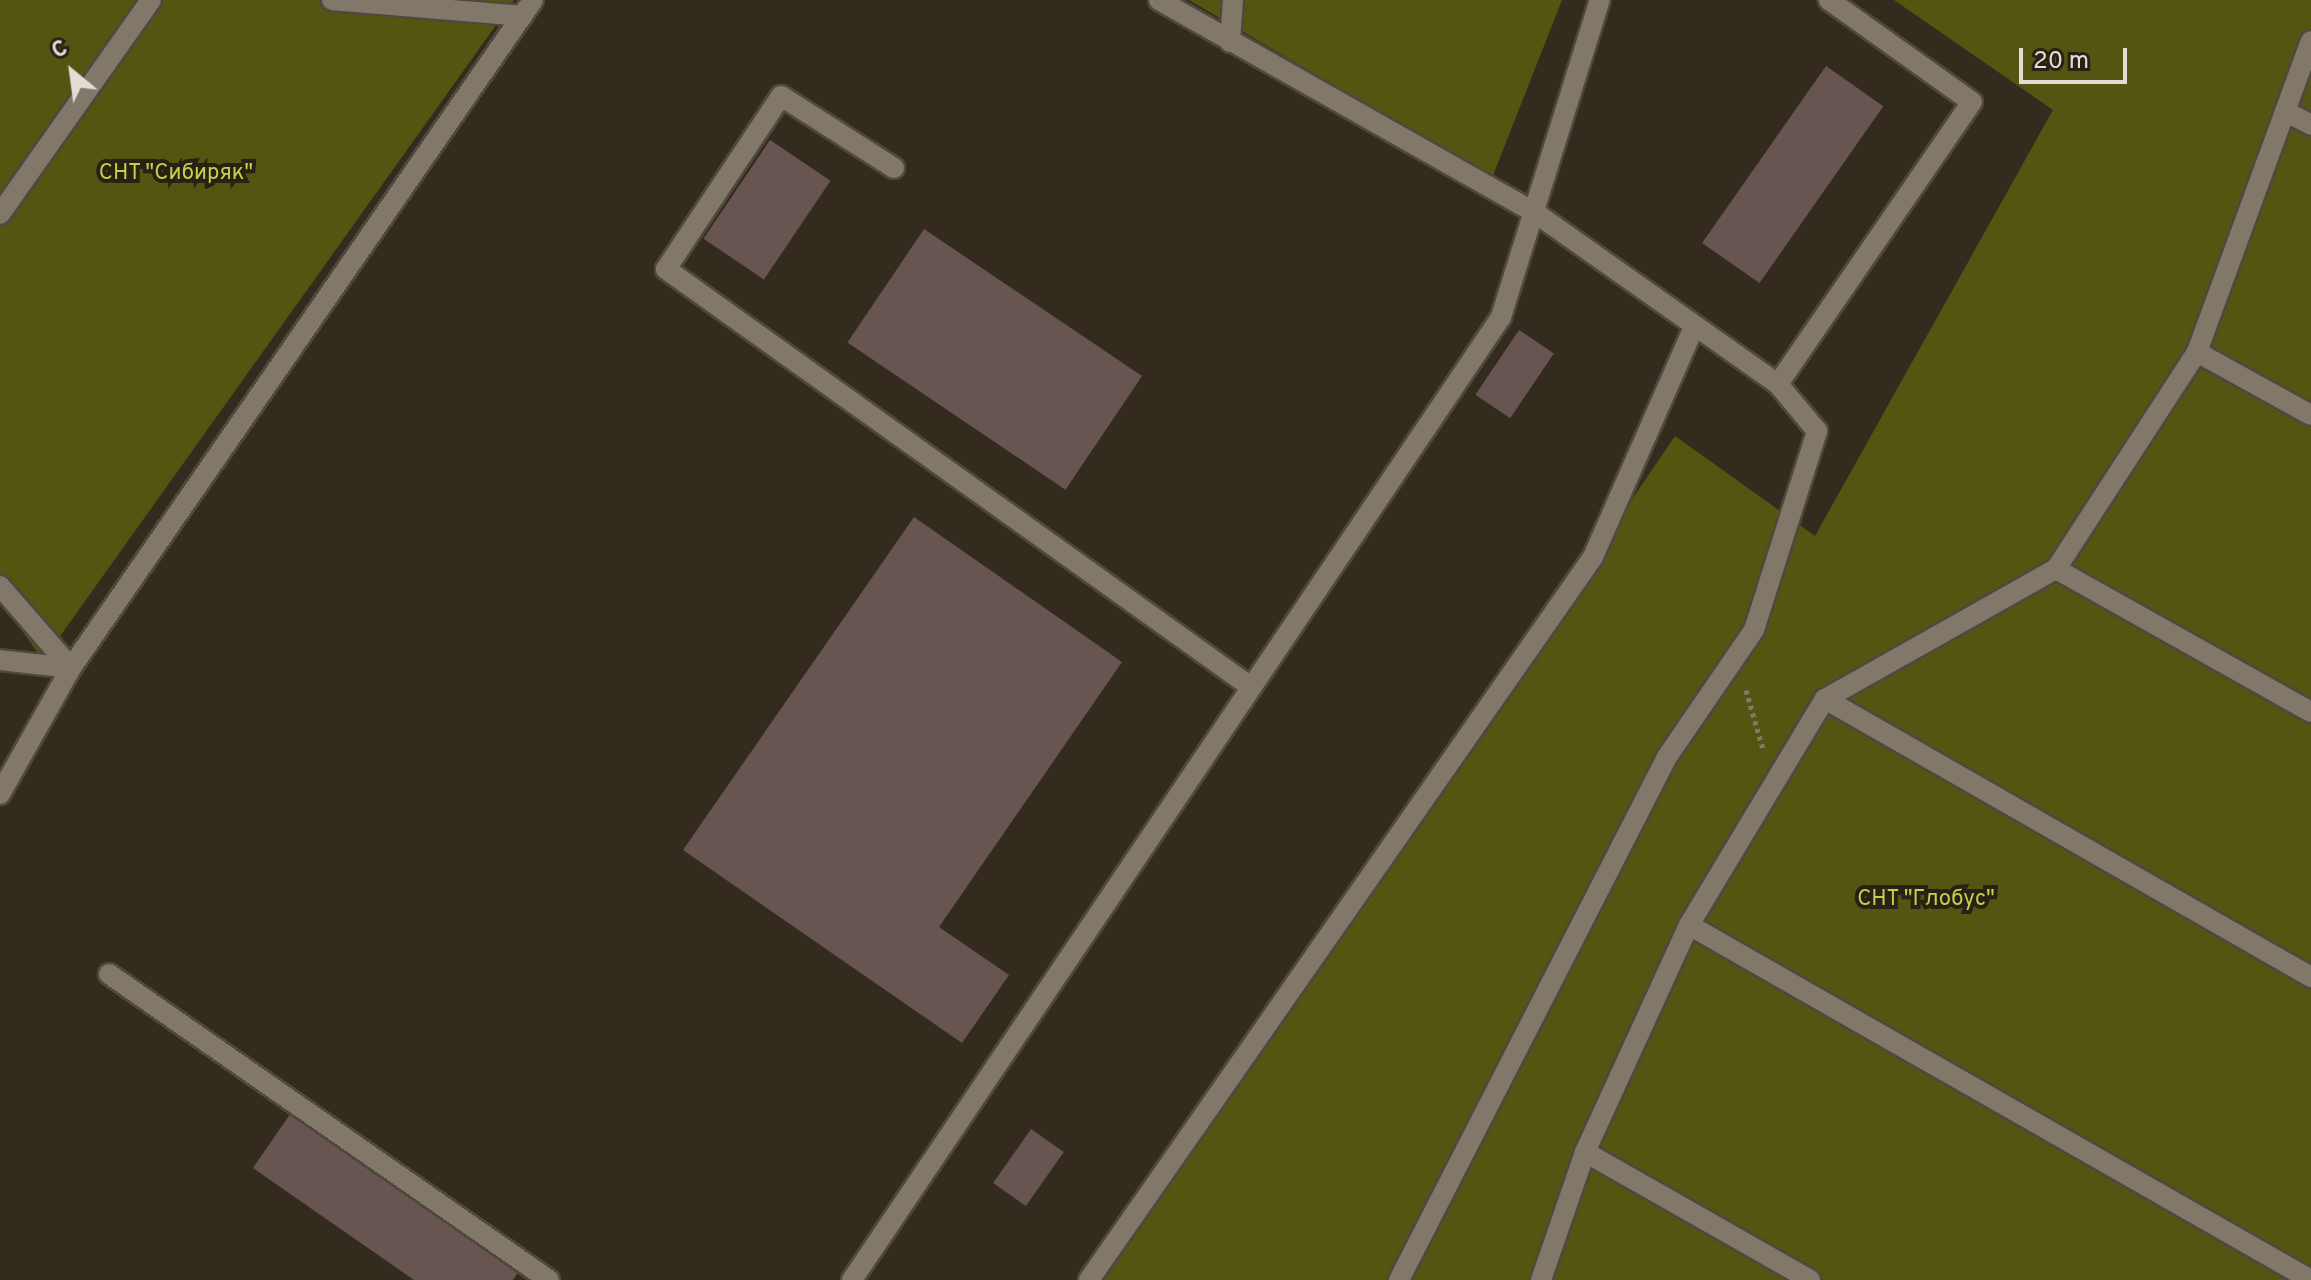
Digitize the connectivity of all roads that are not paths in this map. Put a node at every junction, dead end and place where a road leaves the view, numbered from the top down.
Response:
1 (151, 0) edge
2 (332, 0) edge
3 (1159, 0) edge
4 (1233, 0) edge
5 (1600, 0) edge
6 (1829, 0) edge
7 (528, 8) edge
8 (2311, 41) edge
9 (1230, 42) junction
10 (2285, 111) junction
11 (2311, 125) edge
12 (894, 168) dead end
13 (1534, 212) junction
14 (0, 214) edge
15 (1694, 327) junction
16 (2197, 352) junction
17 (1778, 384) junction
18 (2311, 415) edge
19 (2056, 569) junction
20 (0, 586) edge
21 (0, 660) edge
22 (71, 668) junction
23 (1251, 687) junction
24 (1825, 699) junction
25 (2311, 712) edge
26 (0, 794) edge
27 (1689, 925) junction
28 (109, 974) dead end
29 (2311, 977) edge
30 (1585, 1152) junction
31 (549, 1280) edge
32 (852, 1280) edge
33 (1089, 1280) edge
34 (1399, 1280) edge
35 (1541, 1280) edge
36 (1810, 1280) edge
37 (2311, 1280) edge

1 - 14 lane
2 - 7 lane
3 - 9 lane
4 - 9 lane
5 - 13 lane
6 - 17 lane
7 - 22 lane
8 - 10 lane
9 - 13 lane
10 - 11 lane
10 - 16 lane
12 - 23 lane
13 - 15 lane
13 - 23 lane
15 - 17 lane
15 - 33 lane
16 - 18 lane
16 - 19 lane
17 - 34 lane
19 - 24 lane
19 - 25 lane
20 - 22 lane
21 - 22 lane
22 - 26 lane
23 - 32 lane
24 - 27 lane
24 - 29 lane
27 - 30 lane
27 - 37 lane
28 - 31 lane
30 - 35 lane
30 - 36 lane

